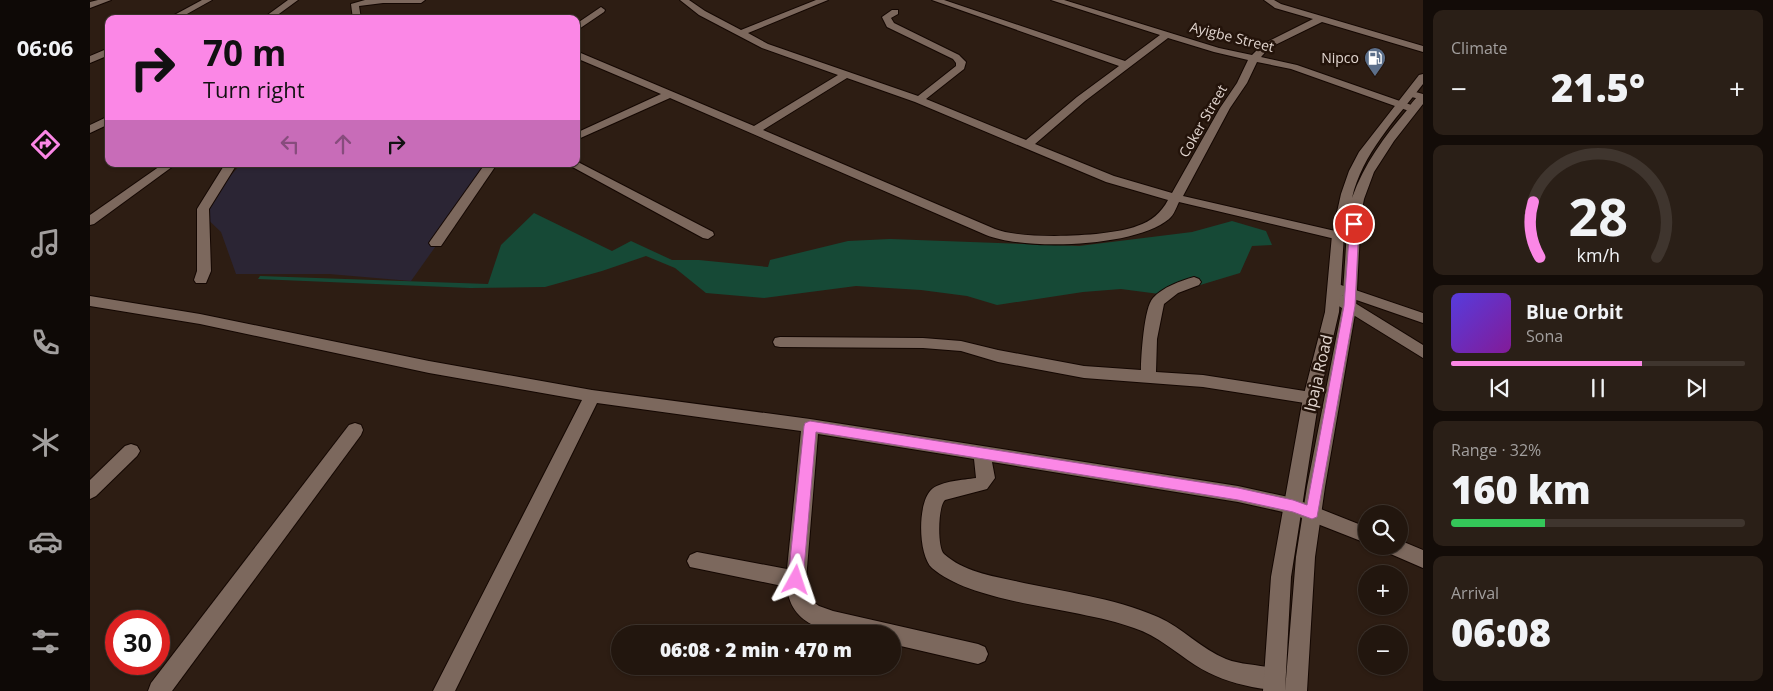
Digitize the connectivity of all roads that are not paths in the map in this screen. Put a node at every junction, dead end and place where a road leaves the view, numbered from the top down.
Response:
1 (107, 0) edge
2 (208, 0) edge
3 (294, 0) edge
4 (421, 0) edge
5 (824, 0) edge
6 (936, 0) edge
7 (1055, 0) edge
8 (1268, 0) edge
9 (691, 1) edge
10 (355, 2) edge
11 (90, 5) edge
12 (601, 10) dead end
13 (895, 12) dead end
14 (179, 15) edge
15 (272, 15) edge
16 (356, 15) edge
17 (1321, 19) junction
18 (580, 25) edge
19 (741, 33) junction
20 (1167, 34) junction
21 (1423, 49) edge
22 (105, 53) edge
23 (580, 56) edge
24 (1254, 58) junction
25 (90, 60) edge
26 (1127, 65) junction
27 (846, 74) junction
28 (1423, 78) edge
29 (670, 94) junction
30 (919, 100) junction
31 (1412, 101) edge
32 (105, 121) edge
33 (90, 130) edge
34 (755, 130) junction
35 (580, 135) edge
36 (1027, 145) junction
37 (166, 167) edge
38 (229, 167) edge
39 (489, 167) edge
40 (579, 167) edge
41 (1176, 198) junction
42 (90, 221) edge
43 (708, 235) dead end
44 (1345, 237) junction
45 (436, 243) dead end
46 (201, 280) dead end
47 (1194, 282) dead end
48 (1342, 296) junction
49 (90, 301) edge
50 (1423, 318) edge
51 (780, 342) dead end
52 (1423, 352) edge
53 (1148, 376) junction
54 (592, 396) junction
55 (1311, 398) junction
56 (810, 426) junction
57 (355, 430) dead end
58 (131, 451) dead end
59 (982, 453) junction
60 (90, 491) edge
61 (1293, 506) junction
62 (1312, 513) junction
63 (1358, 532) edge
64 (1408, 552) edge
65 (1423, 559) edge
66 (697, 561) dead end
67 (796, 580) junction
68 (853, 625) edge
69 (901, 636) edge
70 (978, 654) dead end
71 (1274, 685) edge
72 (159, 691) edge
73 (444, 691) edge
74 (1296, 691) edge

1 - 11 street
2 - 14 street
3 - 15 street
4 - 10 street
5 - 19 street
6 - 26 street
7 - 20 street, Ayigbe Street
8 - 17 street
9 - 19 street
10 - 16 street
12 - 18 street
13 - 30 street
17 - 21 street
17 - 24 street
19 - 27 street
20 - 24 street, Ayigbe Street
20 - 26 street
22 - 25 street
23 - 29 street, Coker Street
24 - 31 street, Ayigbe Street
24 - 41 street, Coker Street
26 - 36 street
27 - 30 street
27 - 34 street
28 - 31 street, Ipaja Road
29 - 34 street, Coker Street
29 - 35 street
30 - 36 street
31 - 44 street, Ipaja Road
32 - 33 street
34 - 41 street, Coker Street
36 - 41 street
37 - 42 street
38 - 46 street
39 - 45 street
40 - 43 street
41 - 44 street
44 - 48 street, Ipaja Road
47 - 53 street
48 - 50 street
48 - 52 street
48 - 55 street, Ipaja Road
48 - 62 street, Ipaja Road
49 - 54 street
51 - 53 street
53 - 55 street
54 - 56 street
54 - 73 street
55 - 61 street, Ipaja Road
56 - 59 street
56 - 67 street
57 - 72 street
58 - 60 street
59 - 61 street
59 - 71 street
61 - 62 street
61 - 71 street, Ipaja Road
62 - 63 street
62 - 74 street, Ipaja Road
64 - 65 street
66 - 67 street
67 - 68 street
69 - 70 street

